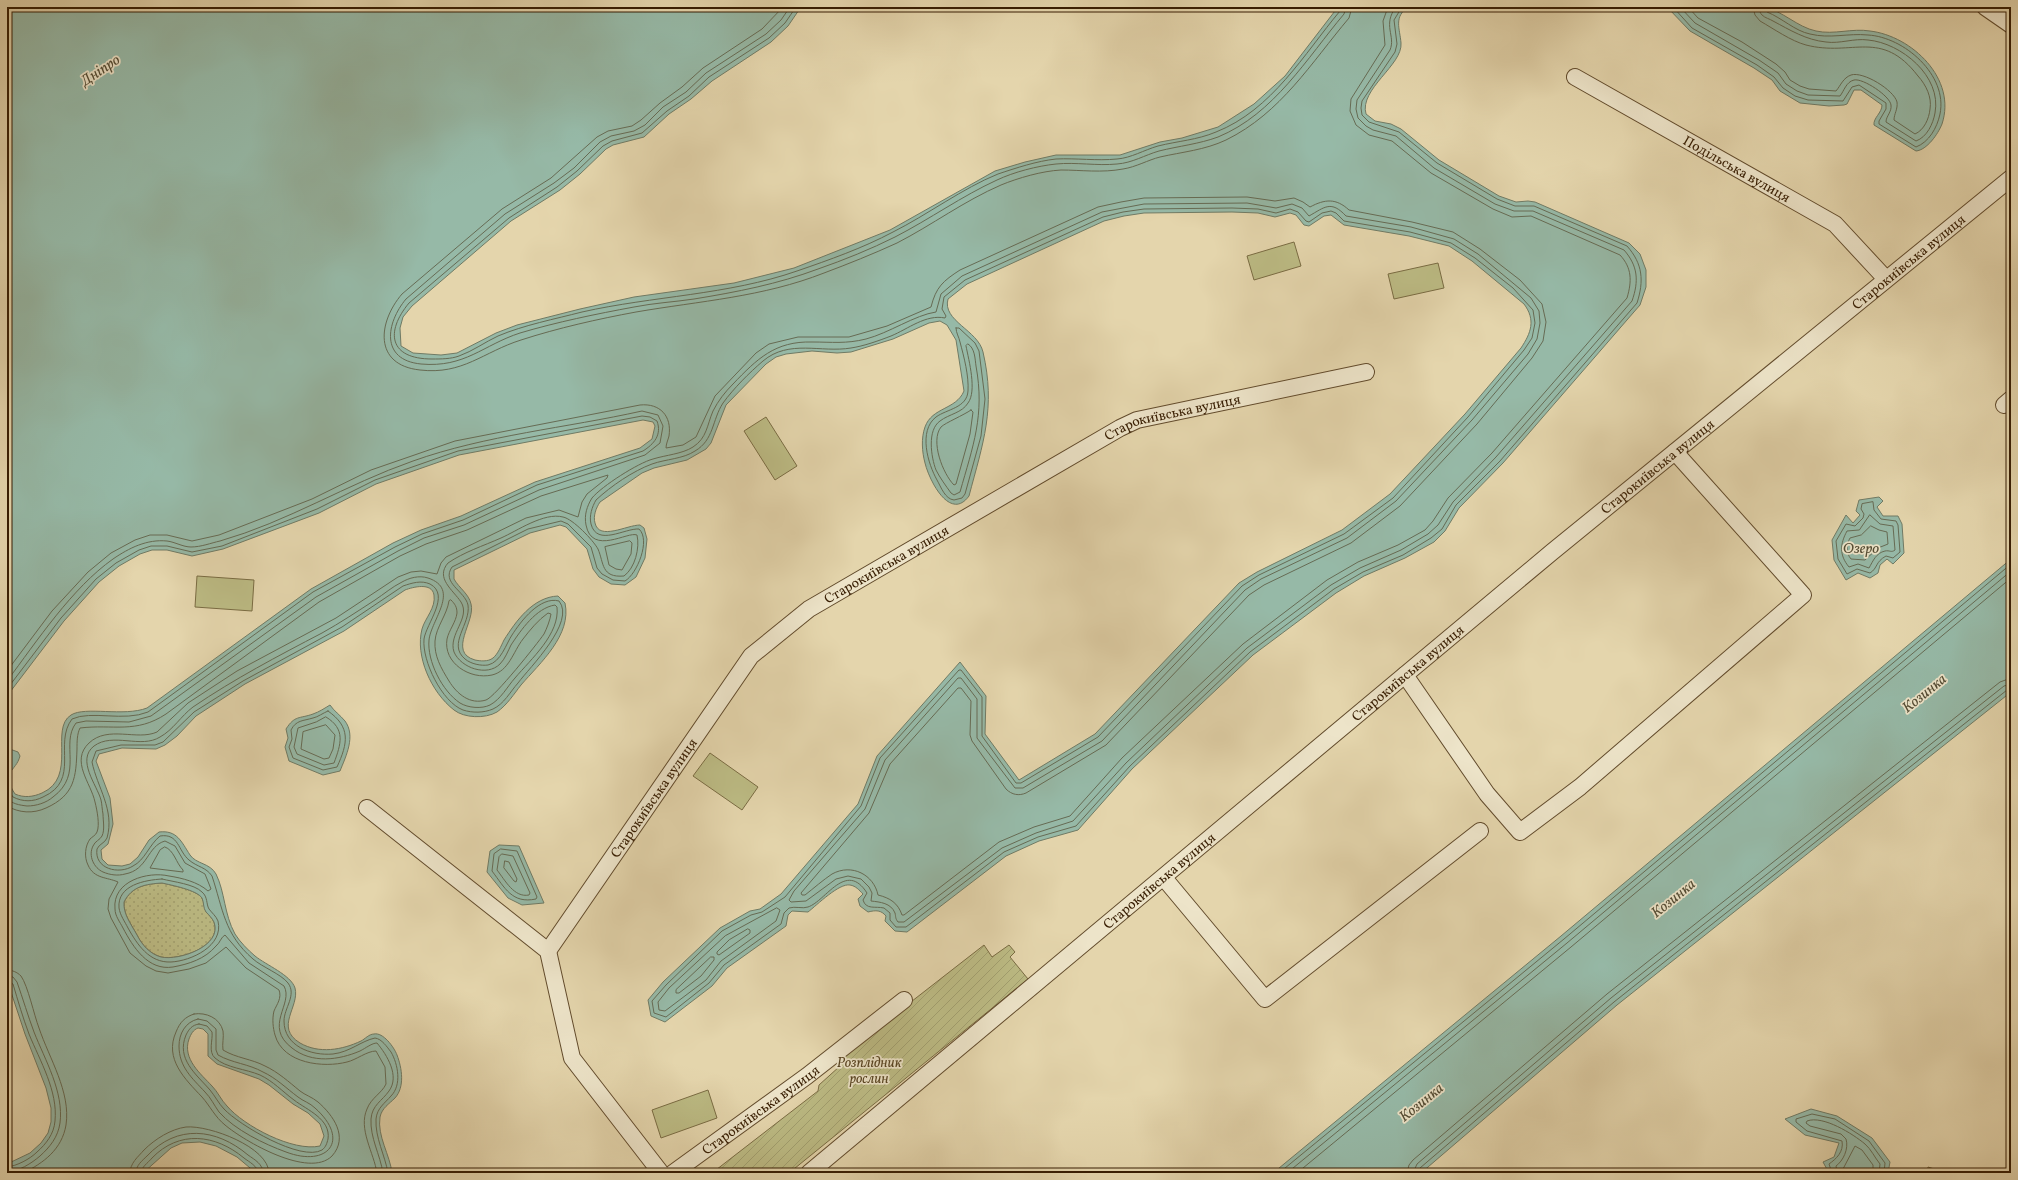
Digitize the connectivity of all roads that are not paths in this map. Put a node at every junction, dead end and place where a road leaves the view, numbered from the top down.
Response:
1 (1985, 7) edge
2 (2011, 25) edge
3 (1575, 77) dead end
4 (2011, 178) edge
5 (1886, 278) junction
6 (1366, 372) dead end
7 (1675, 452) junction
8 (1406, 675) junction
9 (367, 808) dead end
10 (1480, 831) dead end
11 (1164, 878) junction
12 (548, 951) junction
13 (904, 1000) dead end
14 (661, 1173) edge
15 (673, 1173) edge
16 (809, 1173) edge

1 - 2 street
3 - 5 street, Подільська вулиця
4 - 5 street, Старокиївська вулиця
5 - 7 street, Старокиївська вулиця
6 - 12 street, Старокиївська вулиця
7 - 8 street, Старокиївська вулиця
7 - 8 street
8 - 11 street, Старокиївська вулиця
9 - 12 street
10 - 11 street
11 - 16 street, Старокиївська вулиця
12 - 14 street
13 - 15 street, Старокиївська вулиця

